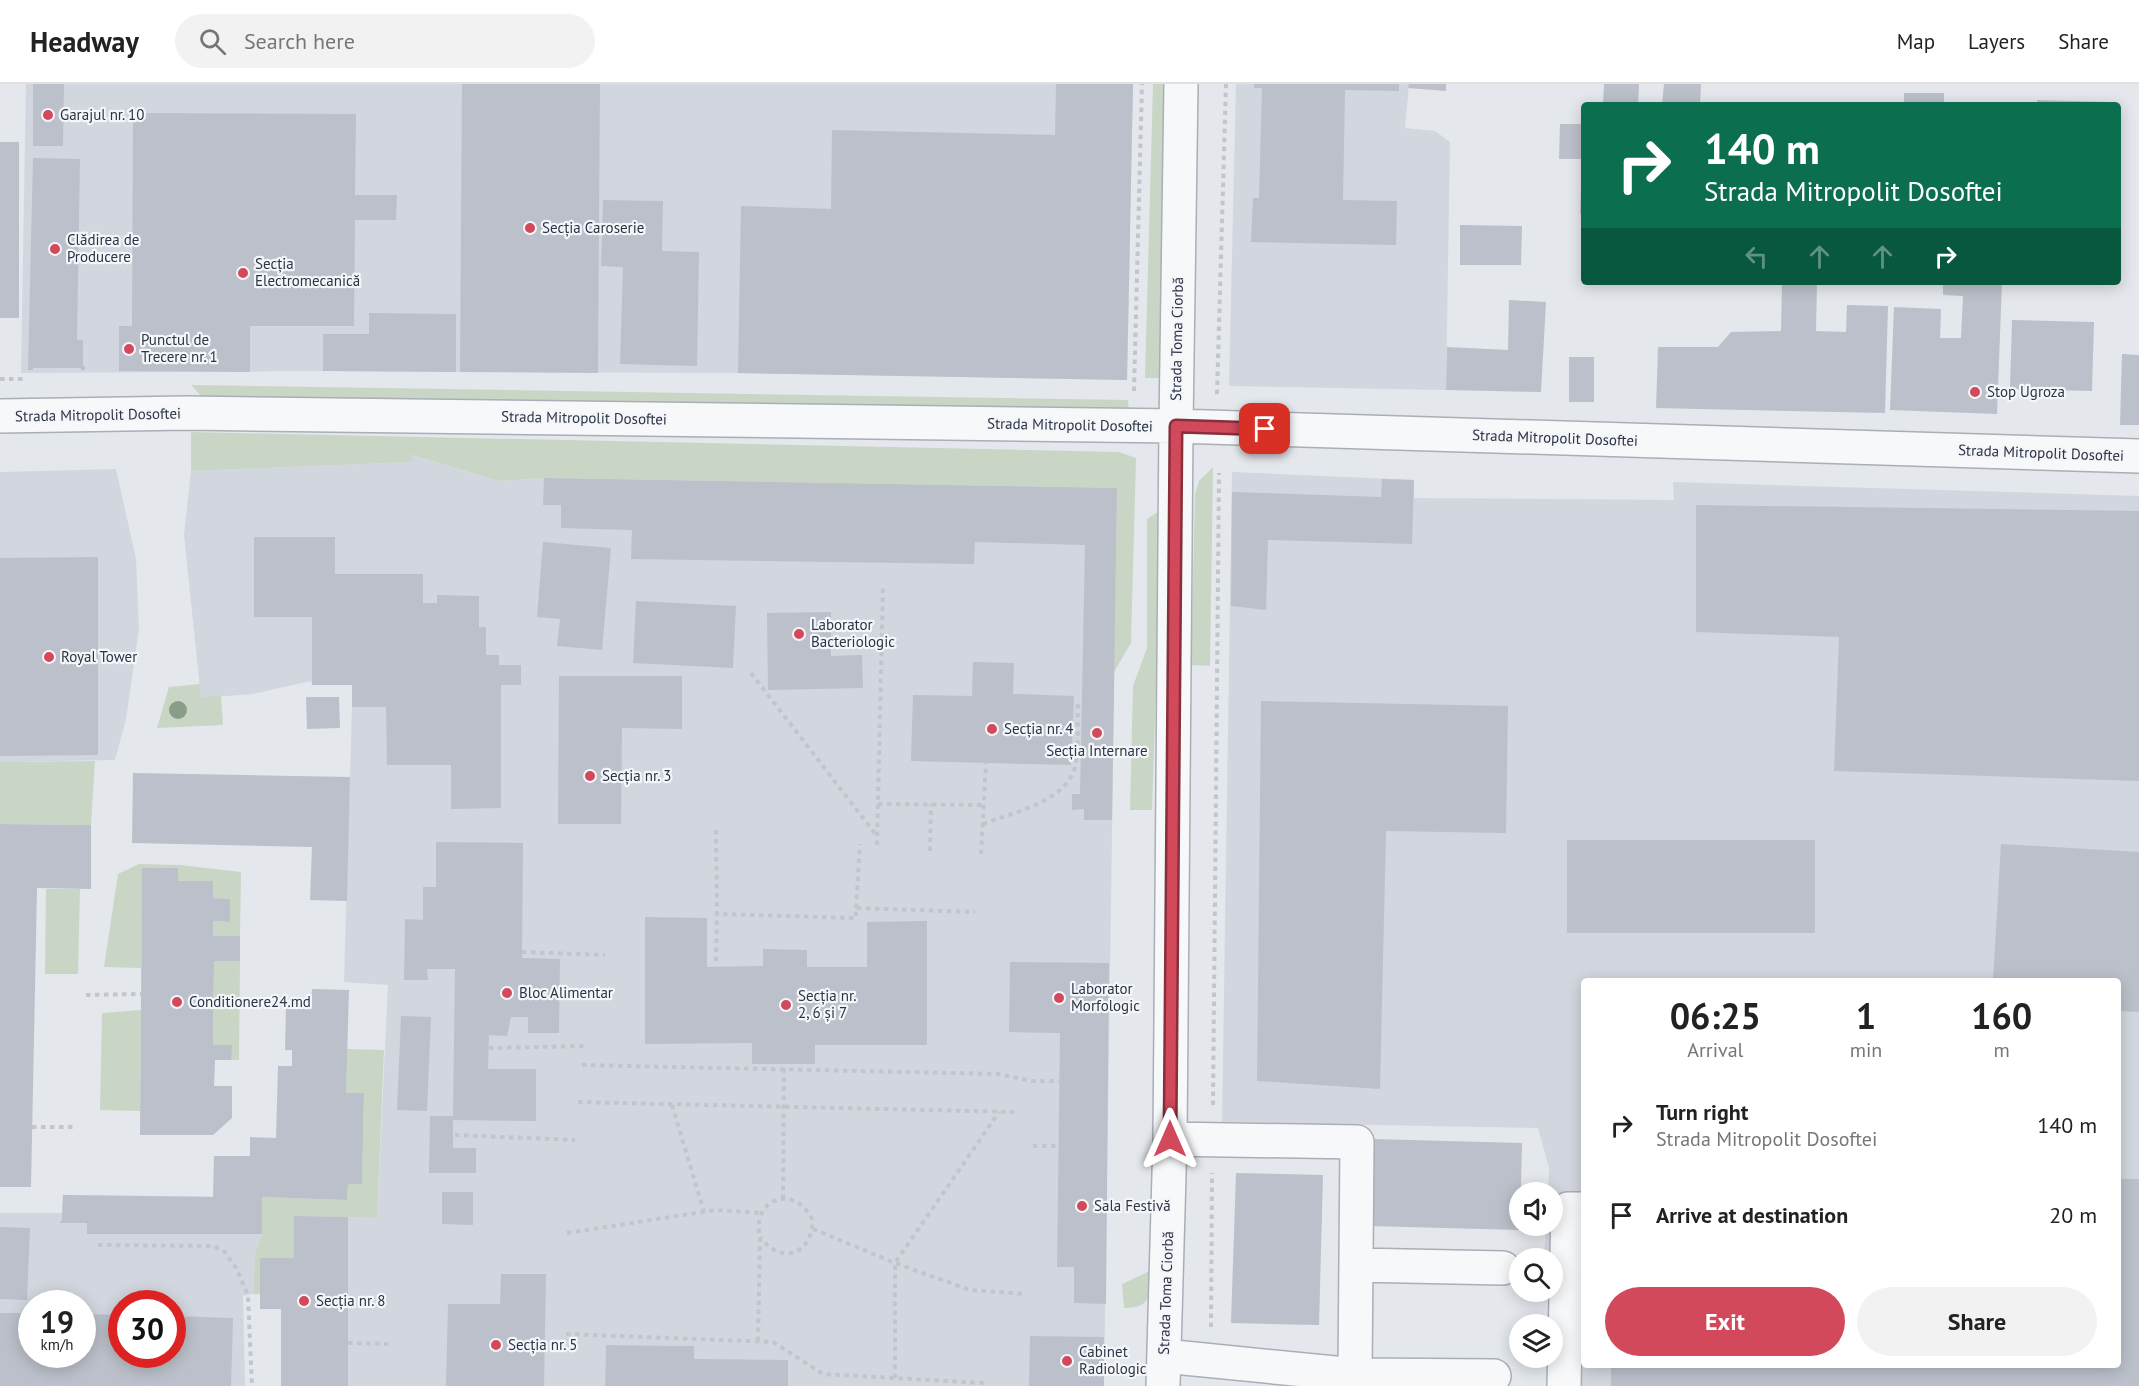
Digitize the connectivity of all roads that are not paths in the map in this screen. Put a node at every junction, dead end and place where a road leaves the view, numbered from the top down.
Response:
1 (1181, 84) edge
2 (0, 416) edge
3 (1176, 426) junction
4 (2139, 456) edge
5 (1170, 1139) junction
6 (1581, 1209) edge
7 (1357, 1265) junction
8 (1503, 1268) dead end
9 (1163, 1371) edge
10 (1355, 1375) junction
11 (1494, 1376) dead end
12 (1564, 1386) edge

1 - 3 street, Strada Toma Ciorbă
2 - 3 street, Strada Mitropolit Dosoftei
3 - 4 street, Strada Mitropolit Dosoftei
3 - 5 street, Strada Toma Ciorbă
5 - 7 street
5 - 9 street, Strada Toma Ciorbă
6 - 12 street
7 - 8 street
7 - 10 street
9 - 10 street
10 - 11 street

